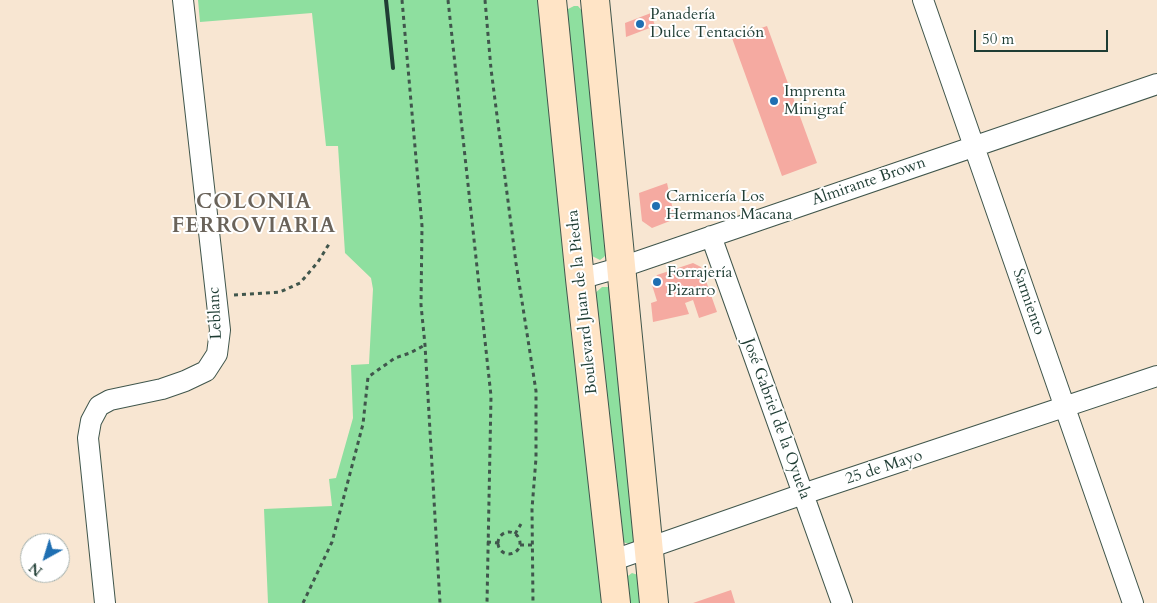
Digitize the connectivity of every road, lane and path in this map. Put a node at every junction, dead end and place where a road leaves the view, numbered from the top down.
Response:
1 (183, 0) edge
2 (402, 0) edge
3 (448, 0) edge
4 (485, 0) edge
5 (553, 0) edge
6 (595, 0) edge
7 (923, 0) edge
8 (1157, 84) edge
9 (973, 147) junction
10 (711, 236) junction
11 (329, 244) dead end
12 (622, 267) junction
13 (580, 279) junction
14 (216, 296) junction
15 (425, 344) junction
16 (1157, 376) edge
17 (1065, 408) junction
18 (803, 494) junction
19 (521, 524) dead end
20 (515, 534) junction
21 (487, 542) junction
22 (499, 543) junction
23 (520, 545) junction
24 (532, 545) junction
25 (648, 549) junction
26 (611, 561) junction
27 (105, 603) edge
28 (303, 603) edge
29 (440, 603) edge
30 (487, 603) edge
31 (533, 603) edge
32 (616, 603) edge
33 (654, 603) edge
34 (842, 603) edge
35 (1133, 603) edge

1 - 14 street, Leblanc
2 - 15 path
3 - 21 path
4 - 24 path
5 - 13 main road, Boulevard Juan de la Piedra
6 - 12 main road
7 - 9 street, Sarmiento
8 - 9 street, Almirante Brown
9 - 10 street, Almirante Brown
9 - 17 street, Sarmiento
10 - 12 street, Almirante Brown
10 - 18 street, José Gabriel de la Oyuela
11 - 14 path
12 - 13 street, Almirante Brown
12 - 25 main road
13 - 26 main road, Boulevard Juan de la Piedra
14 - 27 street, Leblanc
15 - 28 path
15 - 29 path
16 - 17 street, 25 de Mayo
17 - 18 street, 25 de Mayo
17 - 35 street, Sarmiento
18 - 25 street, 25 de Mayo
18 - 34 street, José Gabriel de la Oyuela
19 - 20 path
20 - 22 path
20 - 23 path
21 - 22 path
21 - 30 path
22 - 23 path
23 - 24 path
24 - 31 path
25 - 26 street, 25 de Mayo
25 - 33 main road
26 - 32 main road, Boulevard Juan de la Piedra

